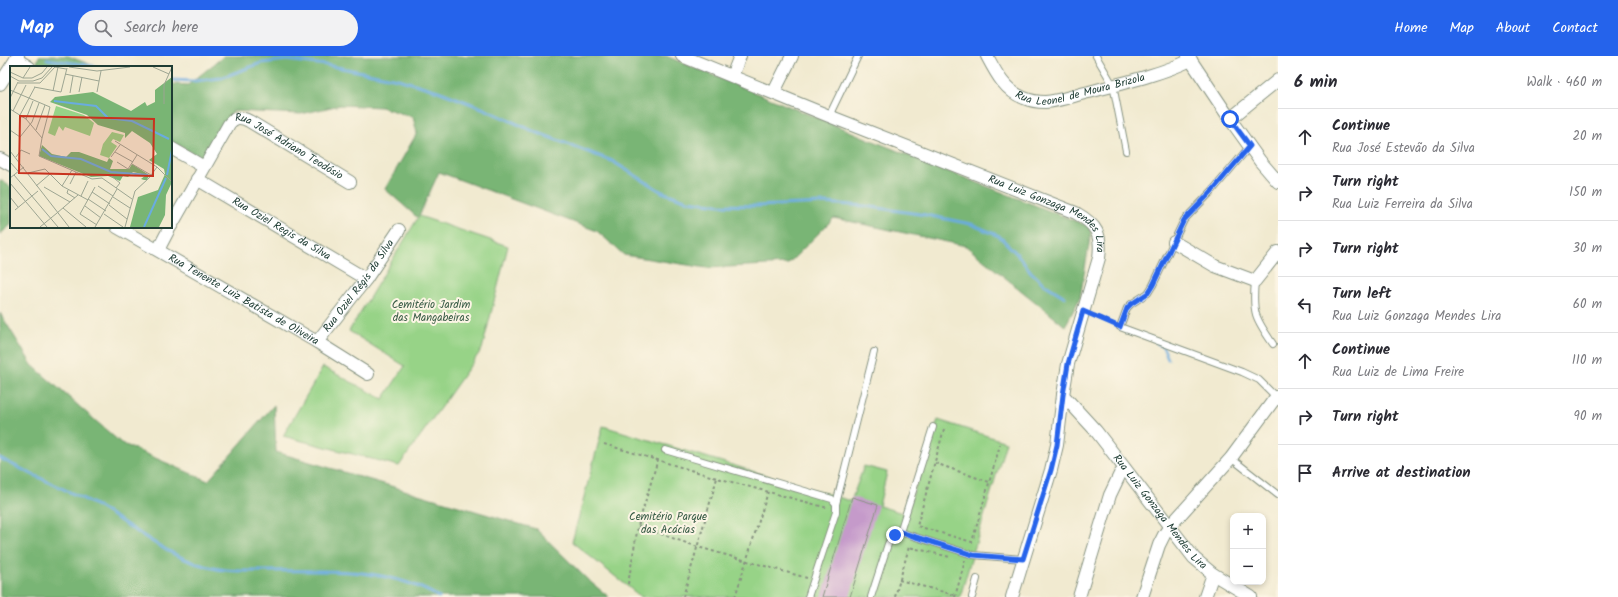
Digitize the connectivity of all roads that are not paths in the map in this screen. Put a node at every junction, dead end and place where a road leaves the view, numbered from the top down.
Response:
1 (682, 56) edge
2 (740, 56) edge
3 (792, 56) edge
4 (858, 56) edge
5 (987, 56) edge
6 (1096, 56) edge
7 (17, 58) edge
8 (1190, 58) edge
9 (28, 66) edge
10 (10, 69) edge
11 (732, 76) junction
12 (1278, 80) edge
13 (0, 84) edge
14 (1113, 85) junction
15 (774, 92) junction
16 (829, 116) junction
17 (1230, 119) junction
18 (1250, 146) junction
19 (172, 149) edge
20 (1126, 152) dead end
21 (0, 159) edge
22 (10, 164) edge
23 (204, 167) junction
24 (197, 179) junction
25 (350, 182) dead end
26 (1278, 182) edge
27 (172, 224) edge
28 (119, 228) edge
29 (170, 228) edge
30 (399, 230) dead end
31 (1174, 242) junction
32 (158, 250) junction
33 (1278, 252) edge
34 (366, 278) junction
35 (1255, 281) junction
36 (317, 342) junction
37 (1273, 344) dead end
38 (874, 352) dead end
39 (368, 374) dead end
40 (1063, 395) junction
41 (1277, 398) edge
42 (933, 427) dead end
43 (665, 450) dead end
44 (1231, 458) junction
45 (1125, 469) junction
46 (1278, 496) edge
47 (836, 504) junction
48 (1170, 526) junction
49 (900, 532) junction
50 (1023, 559) junction
51 (1212, 574) junction
52 (977, 579) dead end
53 (808, 597) edge
54 (871, 597) edge
55 (972, 597) edge
56 (1012, 597) edge
57 (1079, 597) edge
58 (1142, 597) edge
59 (1205, 597) edge
60 (1251, 597) edge

1 - 11 street, Rua Luiz Gonzaga Mendes Lira
2 - 11 street
3 - 15 street
4 - 16 lane
5 - 14 street, Rua Leonel de Moura Brizola
6 - 14 lane
7 - 9 street
8 - 14 street, Rua Leonel de Moura Brizola
8 - 17 street
10 - 13 street
11 - 15 street, Rua Luiz Gonzaga Mendes Lira
12 - 17 street
14 - 20 lane
15 - 16 street, Rua Luiz Gonzaga Mendes Lira
16 - 40 street, Rua Luiz Gonzaga Mendes Lira
17 - 18 street
18 - 26 street
18 - 31 lane
19 - 23 street
21 - 22 street
23 - 24 street
23 - 25 street, Rua José Adriano Teodósio
24 - 27 street
24 - 34 street, Rua Oziel Regis da Silva
28 - 32 street, Rua Tenente Luiz Batista de Oliveira
29 - 32 street
30 - 34 street, Rua Oziel Régis da Silva
31 - 35 street
31 - 41 lane
32 - 36 street, Rua Tenente Luiz Batista de Oliveira
33 - 35 street
34 - 36 street, Rua Oziel Régis da Silva
35 - 37 lane
36 - 39 street, Rua Tenente Luiz Batista de Oliveira
38 - 47 lane
40 - 45 street, Rua Luiz Gonzaga Mendes Lira
40 - 50 street
41 - 44 street
42 - 49 lane
43 - 47 lane
44 - 46 lane
44 - 48 street
45 - 48 street, Rua Luiz Gonzaga Mendes Lira
45 - 57 street
47 - 53 lane
48 - 51 street, Rua Luiz Gonzaga Mendes Lira
48 - 58 street
49 - 50 lane
49 - 54 lane
50 - 56 street
51 - 59 street
51 - 60 street, Rua Luiz Gonzaga Mendes Lira
52 - 55 lane

